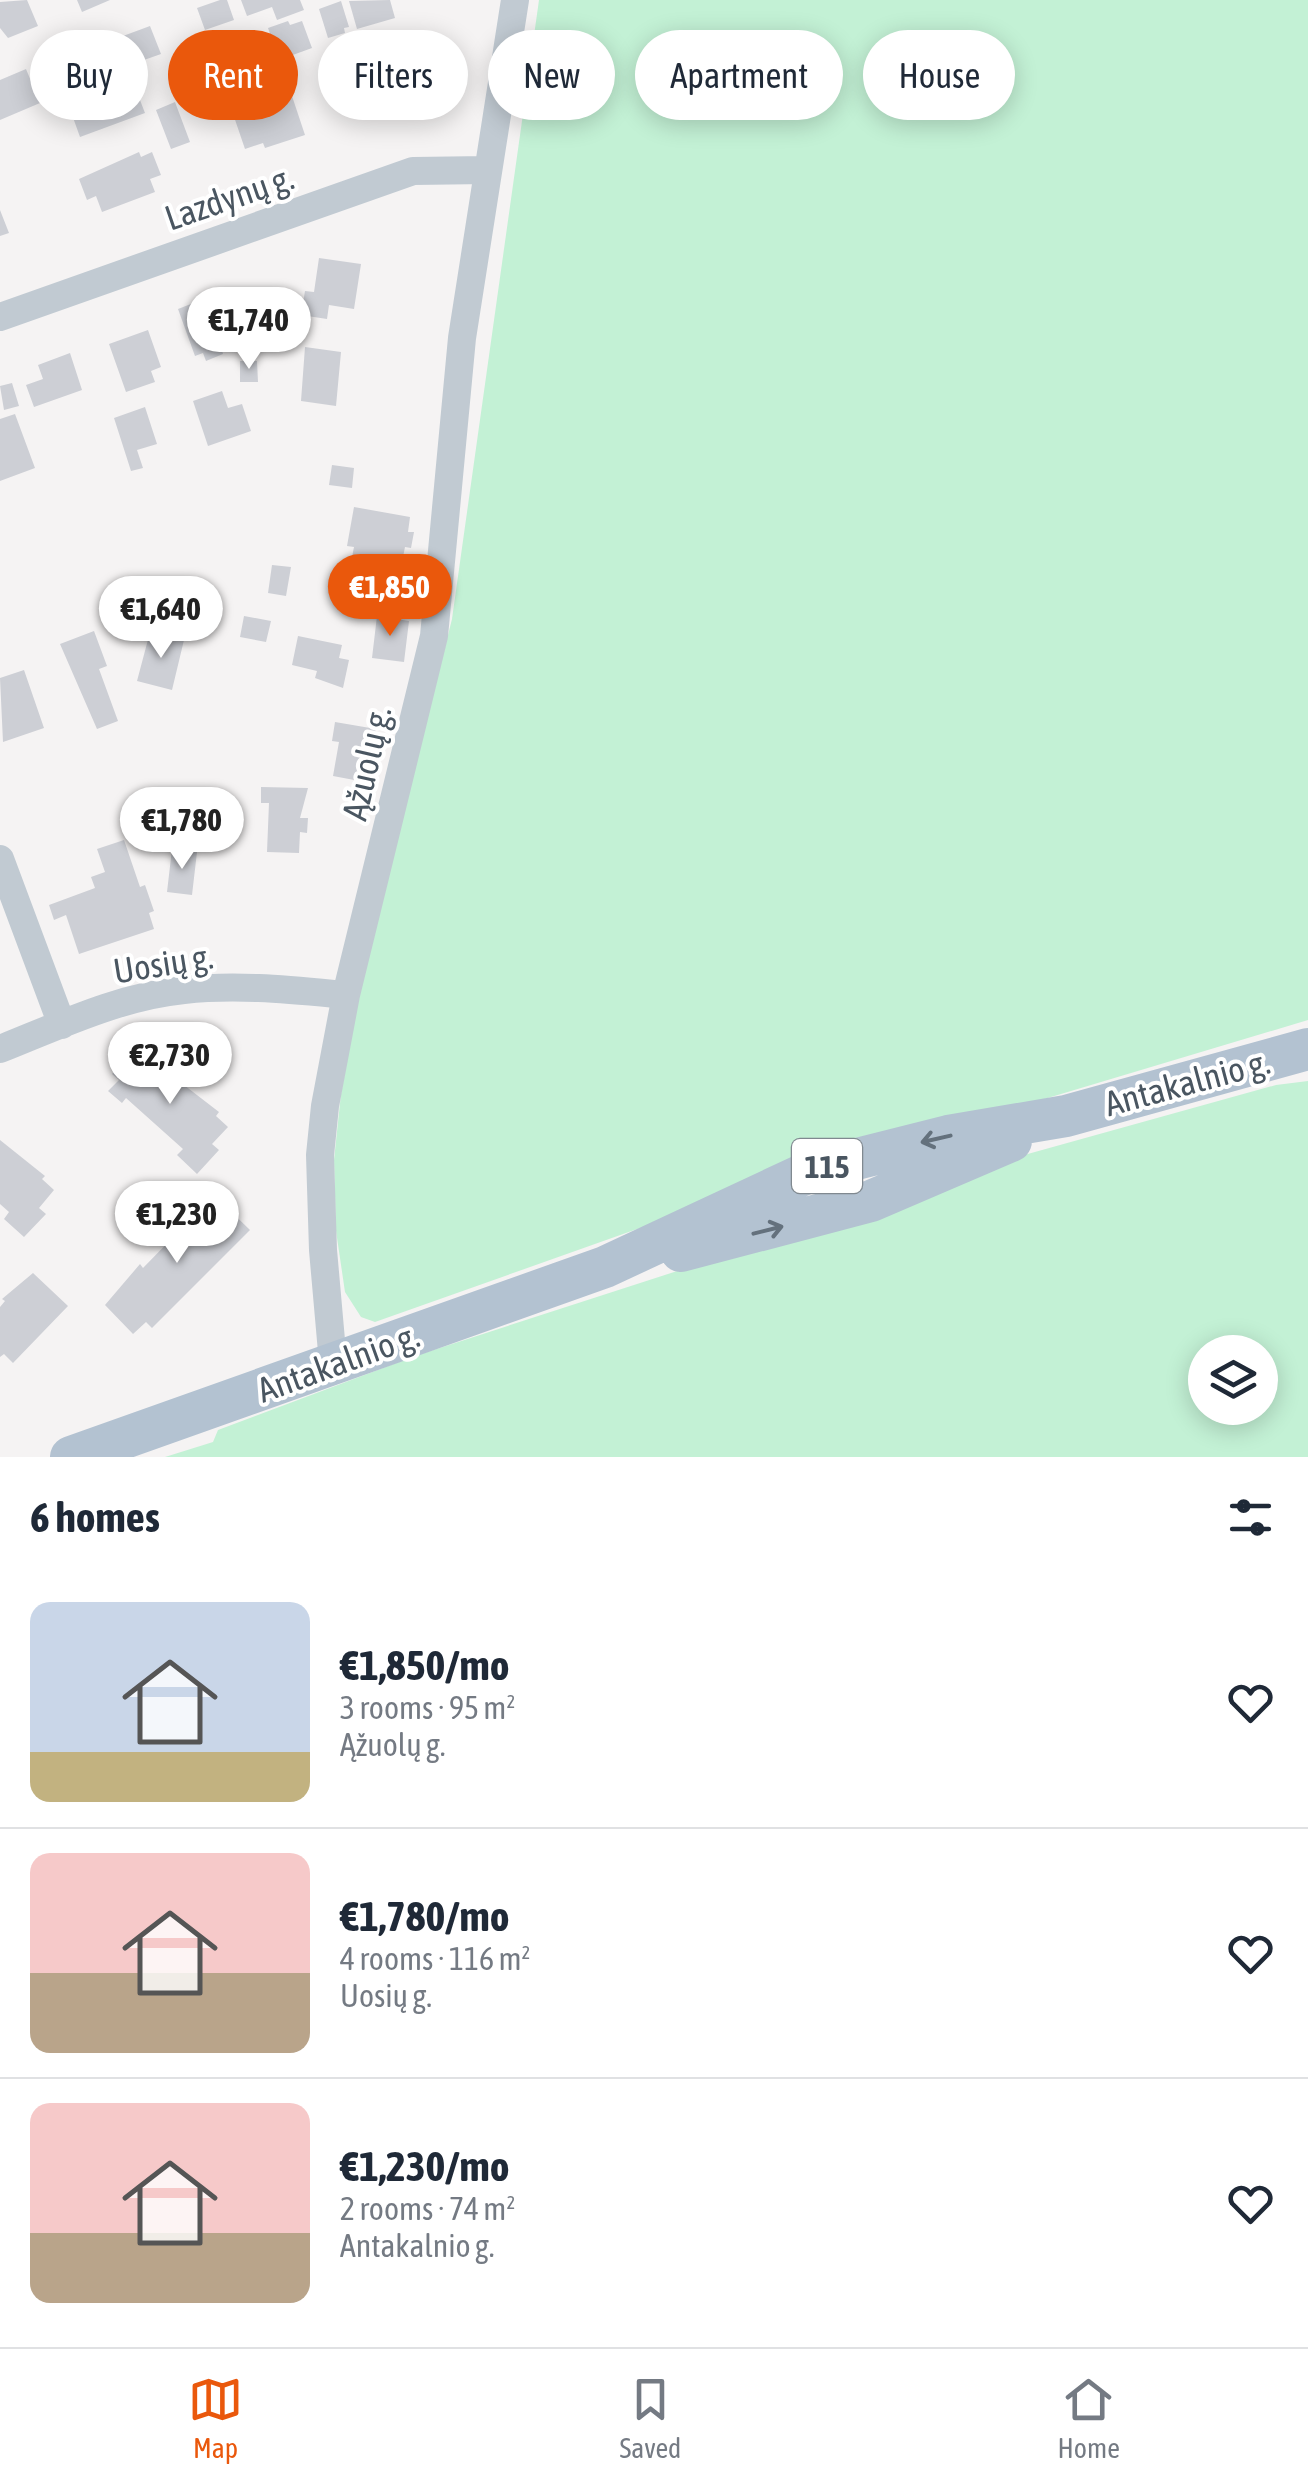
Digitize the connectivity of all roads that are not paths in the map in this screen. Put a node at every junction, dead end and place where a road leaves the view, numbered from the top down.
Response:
1 (515, 0) edge
2 (486, 170) junction
3 (0, 317) edge
4 (0, 859) edge
5 (346, 995) junction
6 (62, 1025) junction
7 (0, 1049) edge
8 (1308, 1050) edge
9 (332, 1363) junction
10 (71, 1457) edge

1 - 2 street, Ąžuolų g.
2 - 3 street, Lazdynų g.
2 - 5 street, Ąžuolų g.
4 - 6 street
5 - 6 street, Uosių g.
5 - 9 street, Ąžuolų g.
6 - 7 street, Uosių g.
8 - 9 main road, Antakalnio g. / 115
9 - 10 main road, Antakalnio g. / 115

